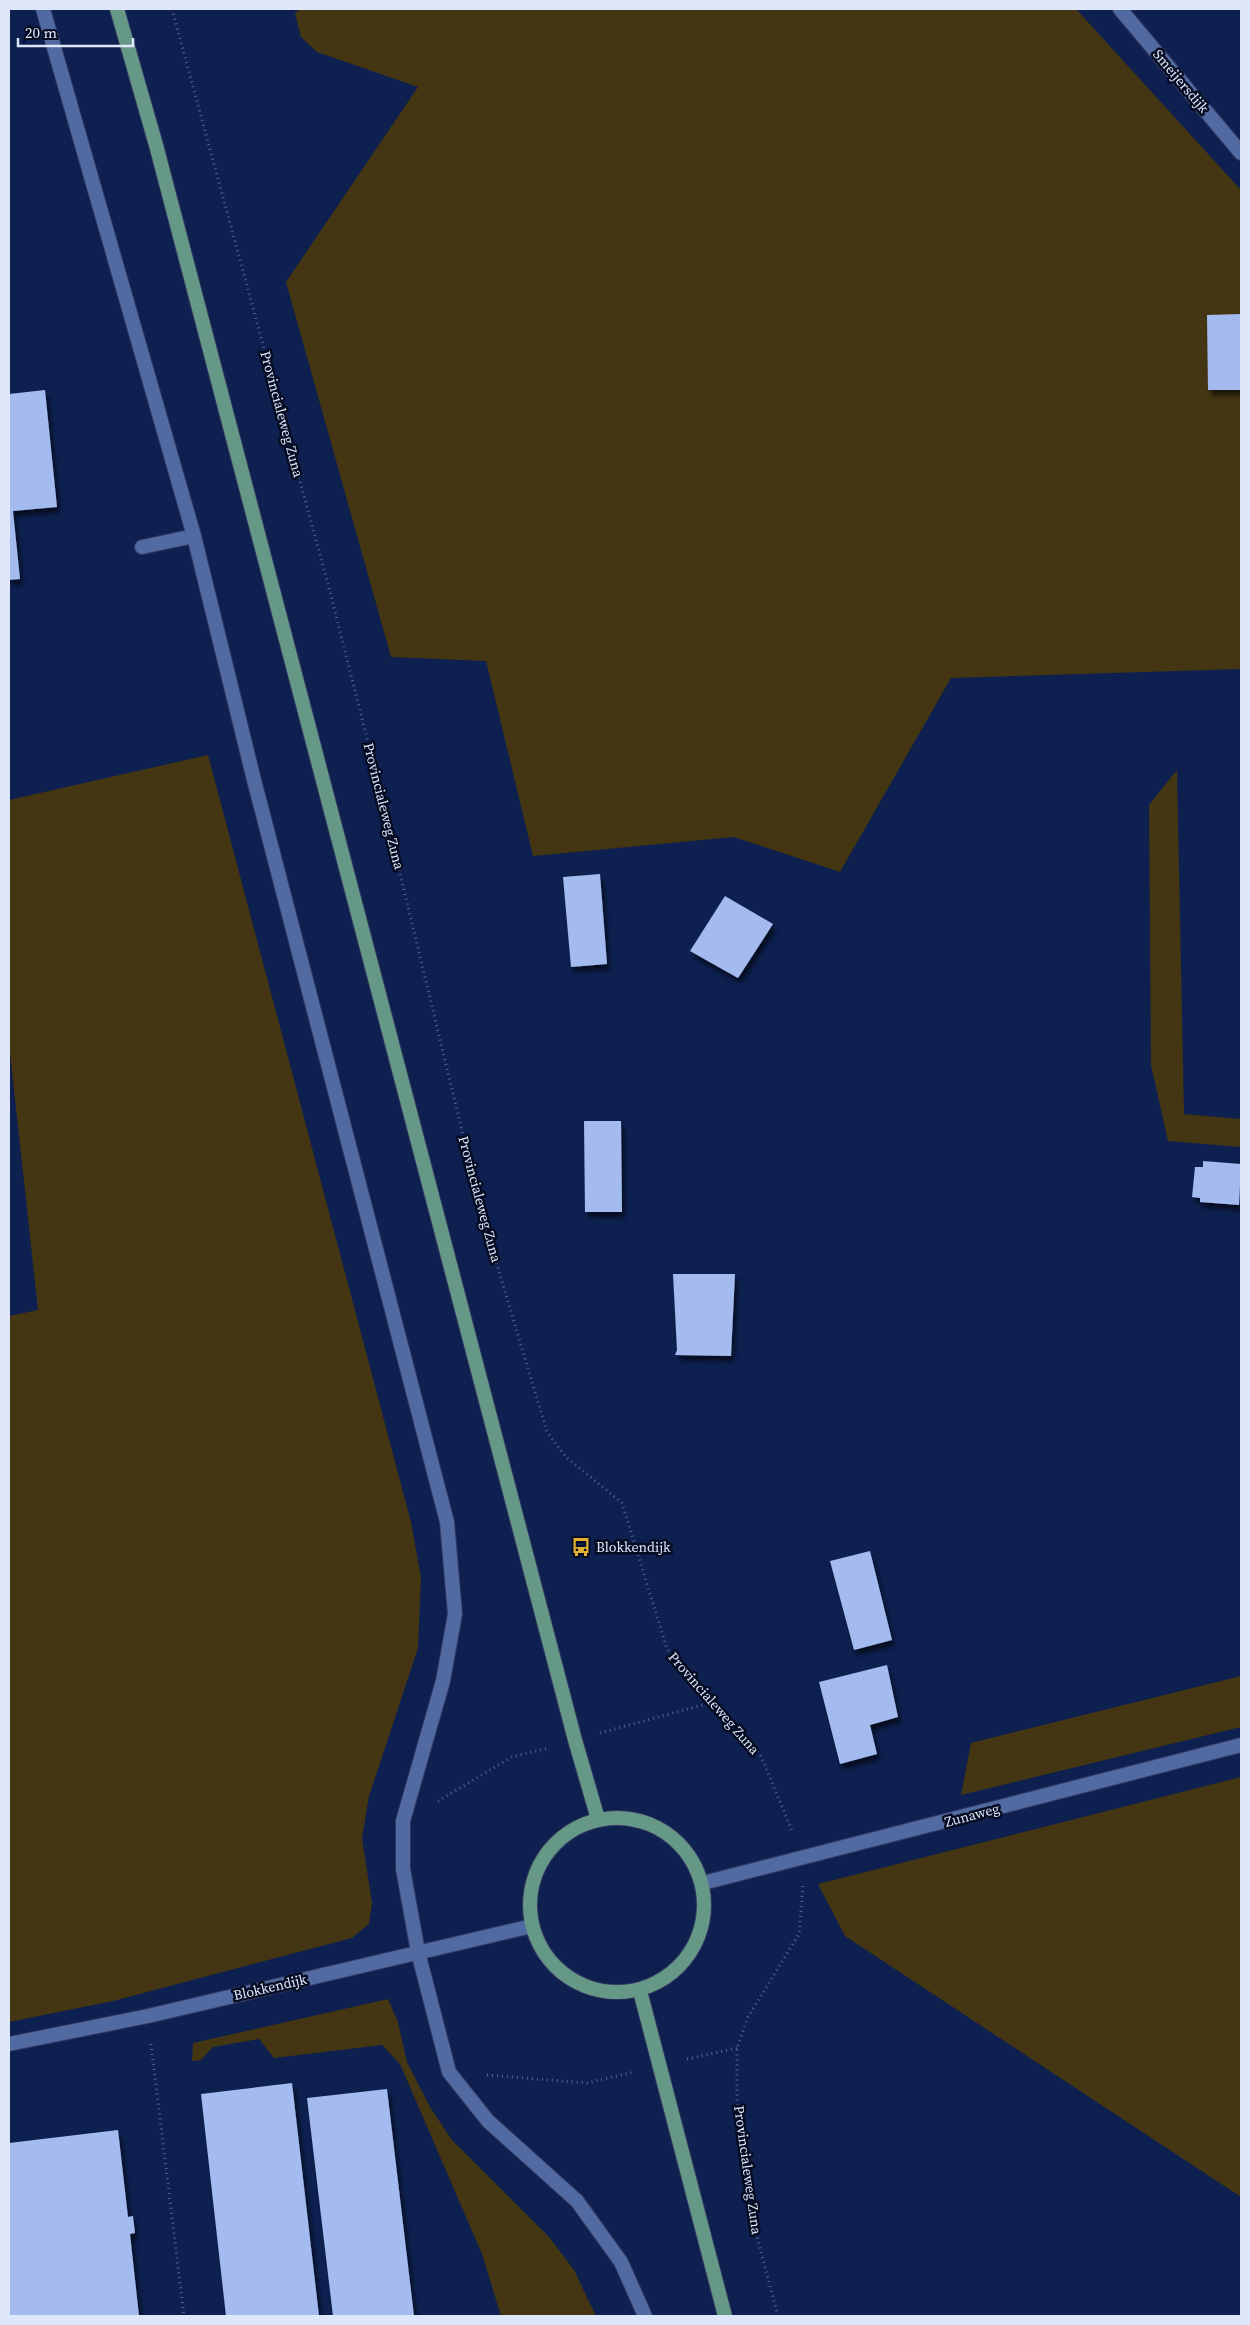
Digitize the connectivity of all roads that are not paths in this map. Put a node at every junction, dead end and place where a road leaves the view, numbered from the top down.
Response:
1 (43, 9) edge
2 (117, 9) edge
3 (1120, 9) edge
4 (1241, 152) edge
5 (194, 536) junction
6 (142, 547) dead end
7 (1241, 1745) edge
8 (598, 1820) junction
9 (703, 1883) junction
10 (532, 1926) junction
11 (418, 1952) junction
12 (640, 1991) junction
13 (9, 2044) edge
14 (645, 2316) edge
15 (725, 2316) edge

1 - 5 street
2 - 8 main road
3 - 4 street, Smeijersdijk
5 - 6 street
5 - 11 street
7 - 9 street, Zunaweg
8 - 9 main road
8 - 10 main road
9 - 12 main road
10 - 11 street, Blokkendijk
10 - 12 main road
11 - 13 street, Blokkendijk
11 - 14 street
12 - 15 main road

